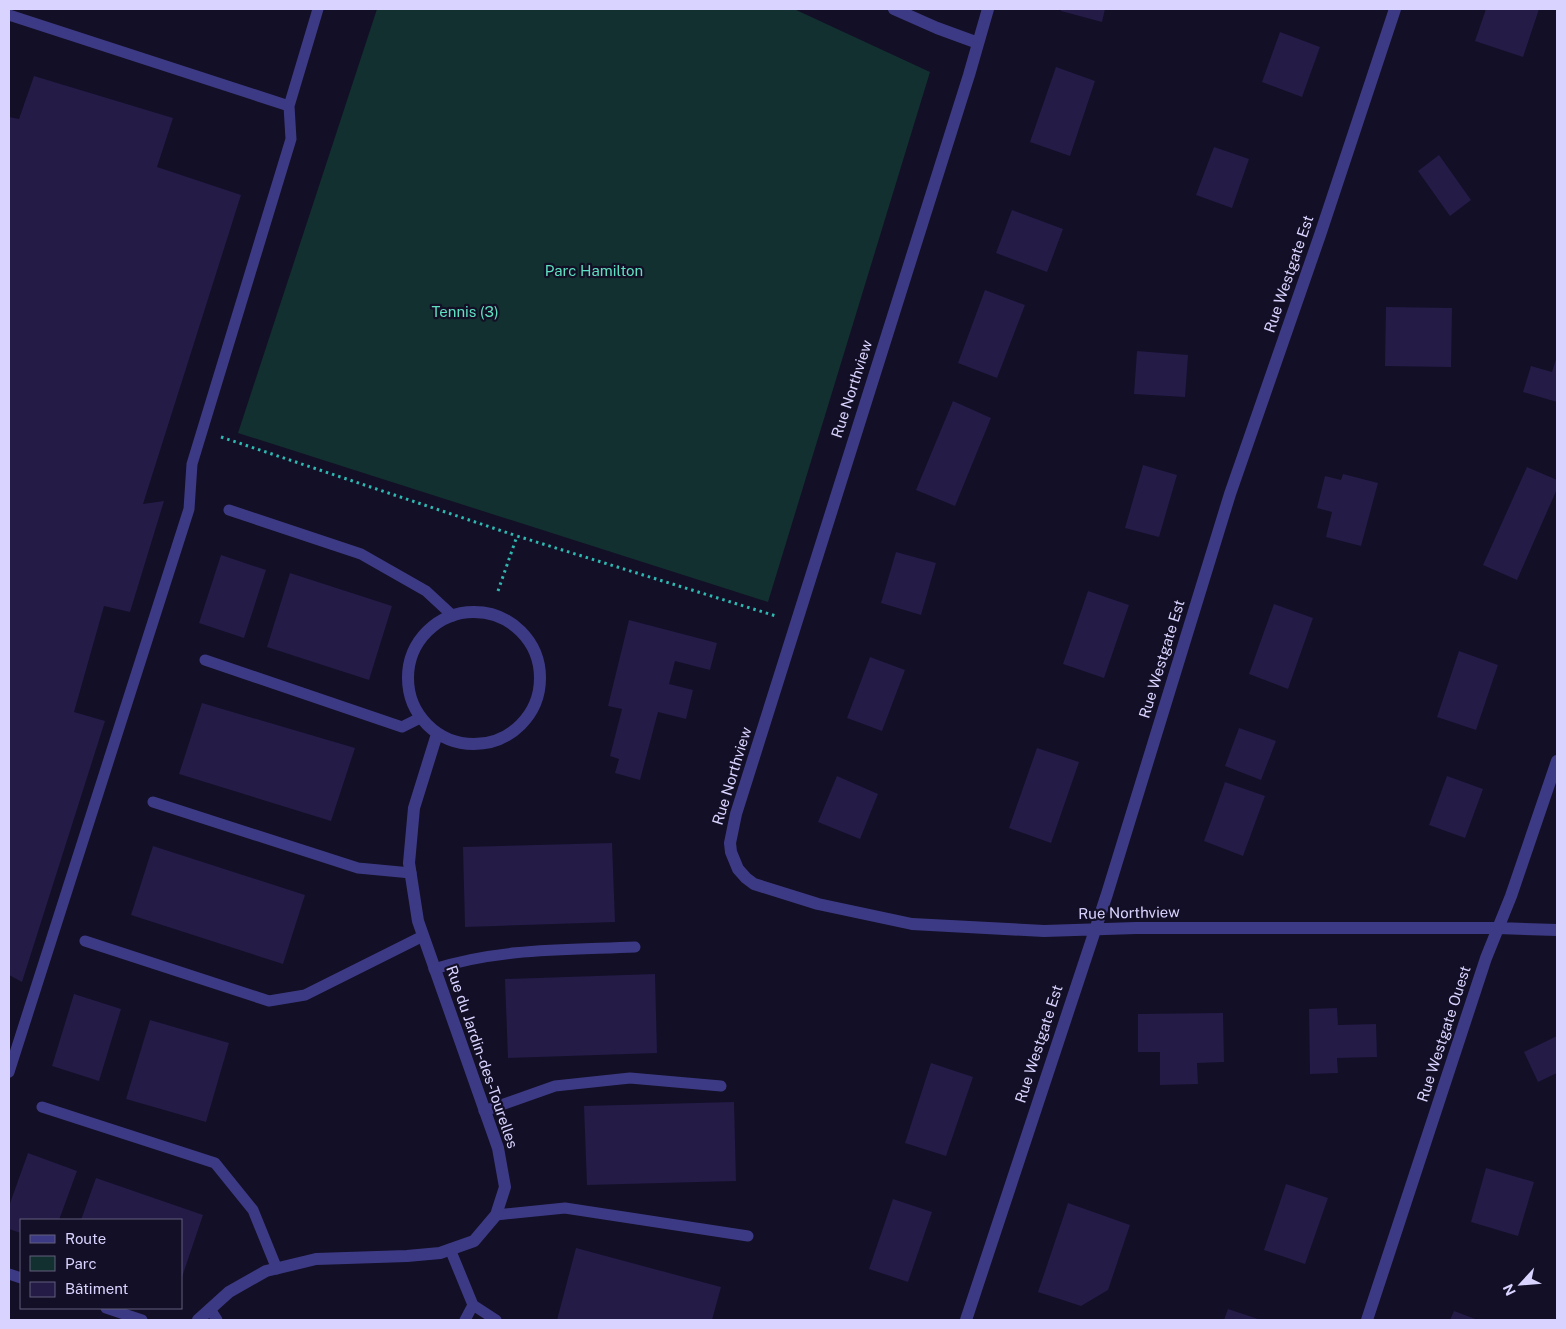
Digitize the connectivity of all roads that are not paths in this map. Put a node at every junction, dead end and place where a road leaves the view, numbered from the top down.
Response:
1 (318, 9) edge
2 (894, 9) edge
3 (988, 9) edge
4 (1395, 9) edge
5 (9, 15) edge
6 (978, 43) junction
7 (288, 106) junction
8 (229, 510) dead end
9 (453, 616) junction
10 (205, 660) dead end
11 (420, 718) junction
12 (437, 734) junction
13 (1557, 761) edge
14 (153, 802) dead end
15 (411, 873) junction
16 (1498, 928) junction
17 (1095, 929) junction
18 (1557, 930) edge
19 (423, 936) junction
20 (85, 941) dead end
21 (635, 947) dead end
22 (434, 969) junction
23 (9, 1072) edge
24 (721, 1086) dead end
25 (42, 1107) dead end
26 (484, 1111) junction
27 (496, 1215) junction
28 (748, 1236) dead end
29 (450, 1249) junction
30 (277, 1268) junction
31 (473, 1304) junction
32 (109, 1309) edge
33 (210, 1309) junction
34 (142, 1320) edge
35 (198, 1320) edge
36 (217, 1320) edge
37 (465, 1320) edge
38 (496, 1320) edge
39 (966, 1320) edge
40 (1367, 1320) edge

1 - 7 lane
2 - 6 street
3 - 6 street, Rue Northview
4 - 17 street, Rue Westgate Est
5 - 7 lane
6 - 17 street, Rue Northview
7 - 23 lane
8 - 9 lane
9 - 11 street
9 - 12 street
10 - 11 lane
11 - 12 street
12 - 15 street, Rue du Jardin-des-Tourelles
13 - 16 street, Rue Westgate Ouest
14 - 15 lane
15 - 19 street, Rue du Jardin-des-Tourelles
16 - 17 street, Rue Northview
16 - 18 street, Rue Northview
16 - 40 street, Rue Westgate Ouest
17 - 39 street, Rue Westgate Est
19 - 20 lane
19 - 22 street, Rue du Jardin-des-Tourelles
21 - 22 lane
22 - 26 street, Rue du Jardin-des-Tourelles
24 - 26 lane
25 - 30 lane
26 - 27 street, Rue du Jardin-des-Tourelles
27 - 28 lane
27 - 29 street, Rue du Jardin-des-Tourelles
29 - 30 street, Rue du Jardin-des-Tourelles
29 - 31 lane
30 - 33 street, Rue du Jardin-des-Tourelles
31 - 37 lane
31 - 38 lane
32 - 34 lane
33 - 35 street, Rue du Jardin-des-Tourelles
33 - 36 lane

